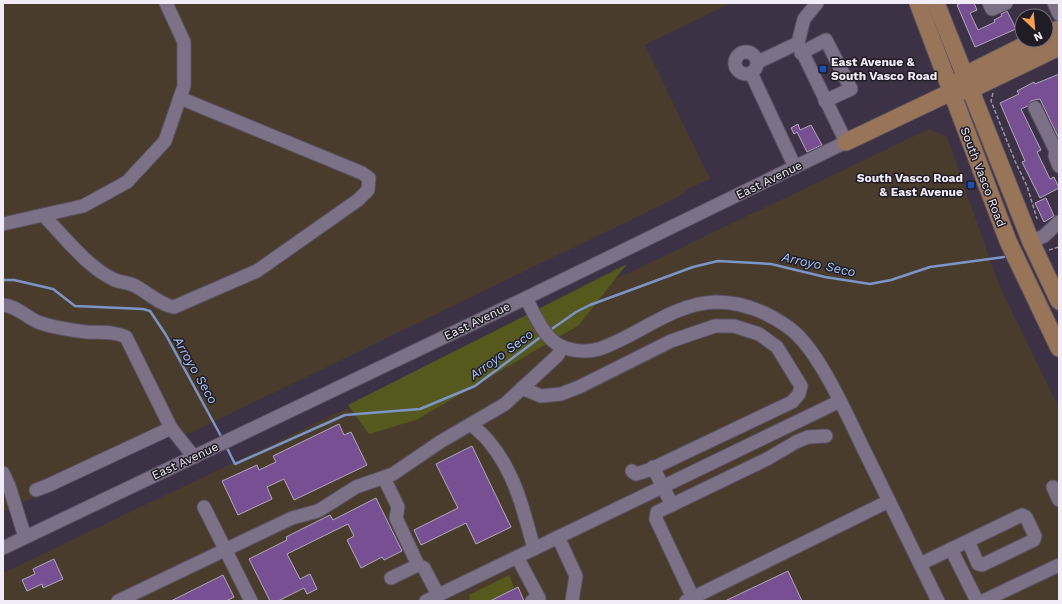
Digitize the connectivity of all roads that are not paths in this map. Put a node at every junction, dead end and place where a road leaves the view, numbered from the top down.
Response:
1 (166, 3) edge
2 (817, 3) edge
3 (918, 3) edge
4 (936, 3) edge
5 (989, 3) edge
6 (1006, 3) edge
7 (1054, 3) edge
8 (1059, 14) edge
9 (1059, 47) edge
10 (799, 48) junction
11 (1022, 48) edge
12 (758, 62) junction
13 (751, 73) junction
14 (967, 82) junction
15 (951, 92) junction
16 (180, 98) junction
17 (825, 101) junction
18 (1035, 108) dead end
19 (846, 142) junction
20 (1058, 150) edge
21 (1059, 166) edge
22 (795, 167) junction
23 (43, 215) junction
24 (1059, 222) edge
25 (3, 224) edge
26 (1037, 239) junction
27 (526, 298) junction
28 (1059, 301) edge
29 (3, 305) edge
30 (563, 346) junction
31 (1059, 348) edge
32 (522, 388) junction
33 (840, 401) junction
34 (749, 422) junction
35 (471, 424) junction
36 (171, 428) junction
37 (730, 431) junction
38 (826, 436) dead end
39 (758, 440) junction
40 (739, 449) junction
41 (194, 457) junction
42 (674, 458) junction
43 (767, 459) junction
44 (653, 468) junction
45 (748, 468) junction
46 (632, 471) dead end
47 (3, 473) edge
48 (681, 477) junction
49 (384, 478) junction
50 (663, 486) junction
51 (1053, 487) dead end
52 (36, 490) dead end
53 (691, 496) junction
54 (1059, 500) edge
55 (889, 501) junction
56 (672, 505) junction
57 (204, 507) dead end
58 (26, 537) junction
59 (558, 537) junction
60 (968, 541) junction
61 (3, 548) edge
62 (225, 549) junction
63 (534, 549) junction
64 (951, 549) junction
65 (517, 557) junction
66 (920, 564) junction
67 (418, 565) junction
68 (1059, 565) edge
69 (391, 578) dead end
70 (438, 595) junction
71 (690, 599) edge
72 (118, 601) edge
73 (251, 601) edge
74 (426, 601) edge
75 (532, 601) edge
76 (572, 601) edge
77 (938, 601) edge
78 (977, 601) edge
79 (983, 601) edge

1 - 16 street
2 - 10 street
3 - 15 main road, South Vasco Road
4 - 14 main road, South Vasco Road
5 - 6 street
7 - 8 street
9 - 14 main road, East Avenue
10 - 12 street
10 - 17 street
10 - 17 street
11 - 14 main road, East Avenue
12 - 13 street
12 - 13 street
13 - 22 street
14 - 15 main road, East Avenue
14 - 26 main road, South Vasco Road
15 - 19 main road, East Avenue
15 - 31 main road, South Vasco Road
16 - 23 street
16 - 23 street
17 - 19 street
18 - 20 street
19 - 22 street, East Avenue
20 - 21 street
22 - 27 street, East Avenue
23 - 25 street
24 - 26 street
26 - 28 main road, South Vasco Road
27 - 30 street
27 - 41 street, East Avenue
29 - 36 street
30 - 32 street
30 - 33 street
32 - 34 street
32 - 35 street
33 - 39 street
33 - 55 street
34 - 37 street
34 - 39 street
35 - 49 street
35 - 63 street
36 - 41 street
36 - 52 street
37 - 40 street
37 - 42 street
38 - 43 street
39 - 40 street
39 - 43 street
40 - 45 street
40 - 48 street
41 - 58 street, East Avenue
42 - 44 street
42 - 48 street
43 - 45 street
44 - 46 street
44 - 50 street
45 - 53 street
47 - 58 street
48 - 50 street
48 - 53 street
49 - 62 street
49 - 67 street
50 - 56 street
50 - 59 street
51 - 54 street
53 - 56 street
55 - 66 street
55 - 71 street
56 - 71 street
57 - 62 street
58 - 61 street, East Avenue
59 - 63 street
59 - 76 street
60 - 60 street
60 - 64 street
62 - 72 street
62 - 73 street
63 - 65 street
64 - 66 street
64 - 78 street
65 - 70 street
65 - 75 street
66 - 77 street
67 - 69 street
67 - 70 street
68 - 79 street
70 - 74 street

